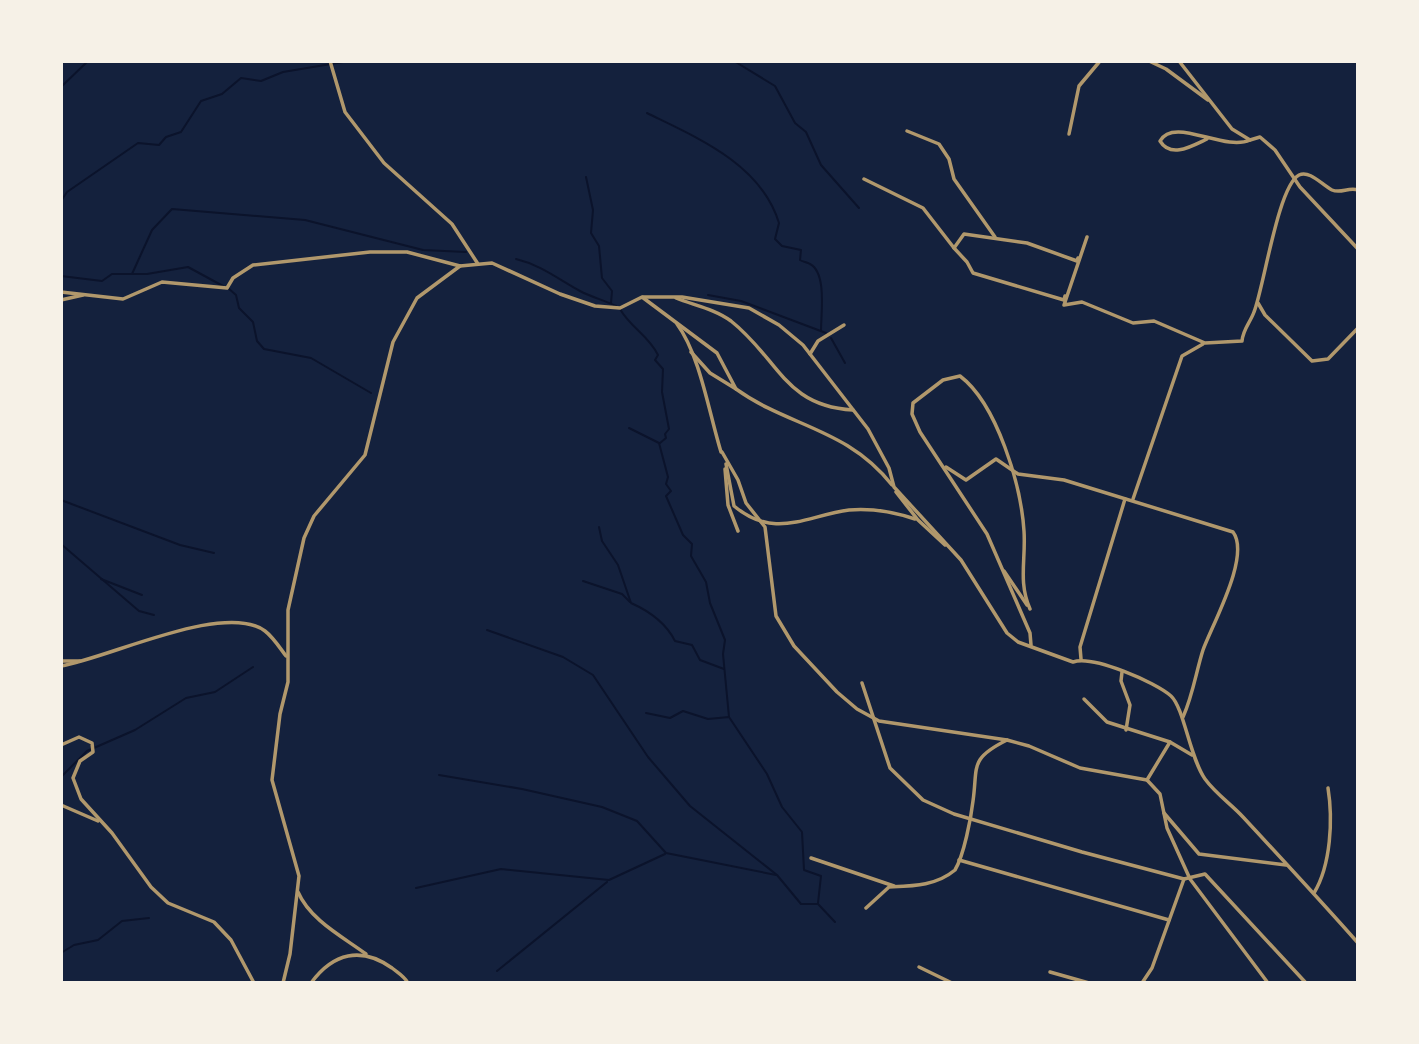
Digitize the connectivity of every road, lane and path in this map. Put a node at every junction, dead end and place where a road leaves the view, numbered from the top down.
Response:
1 (330, 61) edge
2 (1100, 61) edge
3 (1149, 61) edge
4 (1179, 61) edge
5 (1212, 103) junction
6 (907, 131) dead end
7 (1069, 134) dead end
8 (1207, 139) junction
9 (1250, 140) junction
10 (1284, 162) junction
11 (1301, 174) junction
12 (863, 179) dead end
13 (1295, 179) junction
14 (1356, 188) edge
15 (995, 237) junction
16 (954, 248) junction
17 (1358, 249) edge
18 (1077, 261) junction
19 (478, 264) junction
20 (460, 265) junction
21 (61, 292) edge
22 (89, 295) junction
23 (670, 296) junction
24 (642, 298) junction
25 (61, 300) edge
26 (1257, 301) junction
27 (674, 319) junction
28 (844, 325) dead end
29 (1358, 328) edge
30 (1205, 343) junction
31 (691, 352) junction
32 (810, 354) junction
33 (736, 389) junction
34 (853, 411) junction
35 (722, 453) junction
36 (726, 464) junction
37 (945, 467) junction
38 (1011, 469) junction
39 (894, 487) junction
40 (1125, 499) junction
41 (1133, 499) junction
42 (918, 520) junction
43 (762, 522) junction
44 (738, 531) dead end
45 (961, 559) junction
46 (1001, 567) junction
47 (1031, 645) junction
48 (288, 657) junction
49 (1082, 659) junction
50 (61, 661) edge
51 (89, 661) junction
52 (61, 666) edge
53 (1122, 671) junction
54 (862, 683) dead end
55 (1084, 699) dead end
56 (875, 719) junction
57 (1182, 719) junction
58 (1126, 730) junction
59 (1007, 740) junction
60 (1170, 742) junction
61 (61, 745) edge
62 (1194, 756) junction
63 (1146, 780) junction
64 (1328, 788) dead end
65 (61, 805) edge
66 (1163, 811) junction
67 (969, 819) junction
68 (100, 821) junction
69 (811, 858) dead end
70 (959, 860) junction
71 (1286, 865) junction
72 (299, 876) junction
73 (1187, 879) junction
74 (900, 887) junction
75 (1314, 893) junction
76 (866, 908) dead end
77 (1169, 920) junction
78 (1358, 943) edge
79 (369, 956) junction
80 (919, 967) dead end
81 (1050, 972) dead end
82 (254, 983) edge
83 (283, 983) edge
84 (311, 983) edge
85 (408, 983) edge
86 (952, 983) edge
87 (1089, 983) edge
88 (1142, 983) edge
89 (1268, 983) edge
90 (1306, 983) edge

1 - 19 street
2 - 7 street
3 - 5 street
4 - 5 street
5 - 9 street
6 - 15 street
8 - 8 street
8 - 9 street
9 - 10 street
10 - 11 street
10 - 13 street
11 - 13 street
11 - 14 street
12 - 16 street
13 - 17 street
13 - 26 street
15 - 16 street
15 - 18 street
16 - 18 street
18 - 30 street
19 - 20 street
19 - 24 street
20 - 22 street
20 - 48 street
21 - 22 street
22 - 25 street
23 - 24 street
23 - 32 street
23 - 34 street
24 - 27 street
26 - 29 street
26 - 30 street
27 - 31 street
27 - 33 street
28 - 32 street
30 - 41 street
31 - 33 street
31 - 35 street
32 - 34 street
33 - 39 street
34 - 39 street
35 - 36 street
35 - 43 street
36 - 43 street
36 - 44 street
37 - 38 street
37 - 38 street
37 - 46 street
38 - 40 street
38 - 46 street
39 - 42 street
39 - 45 street
40 - 41 street
40 - 49 street
41 - 57 street
42 - 43 street
42 - 45 street
43 - 56 street
45 - 47 street
46 - 47 street
47 - 49 street
48 - 51 street
48 - 72 street
49 - 53 street
50 - 51 street
51 - 52 street
53 - 57 street
53 - 58 street
54 - 56 street
55 - 58 street
56 - 59 street
56 - 67 street
57 - 62 street
58 - 60 street
59 - 63 street
59 - 67 street
60 - 62 street
60 - 63 street
61 - 68 street
62 - 71 street
63 - 66 street
64 - 75 street
65 - 68 street
66 - 71 street
66 - 73 street
67 - 70 street
67 - 73 street
68 - 82 street
69 - 74 street
70 - 74 street
70 - 77 street
71 - 75 street
72 - 79 street
72 - 83 street
73 - 77 street
73 - 89 street
73 - 90 street
74 - 76 street
75 - 78 street
77 - 88 street
79 - 84 street
79 - 85 street
80 - 86 street
81 - 87 street

